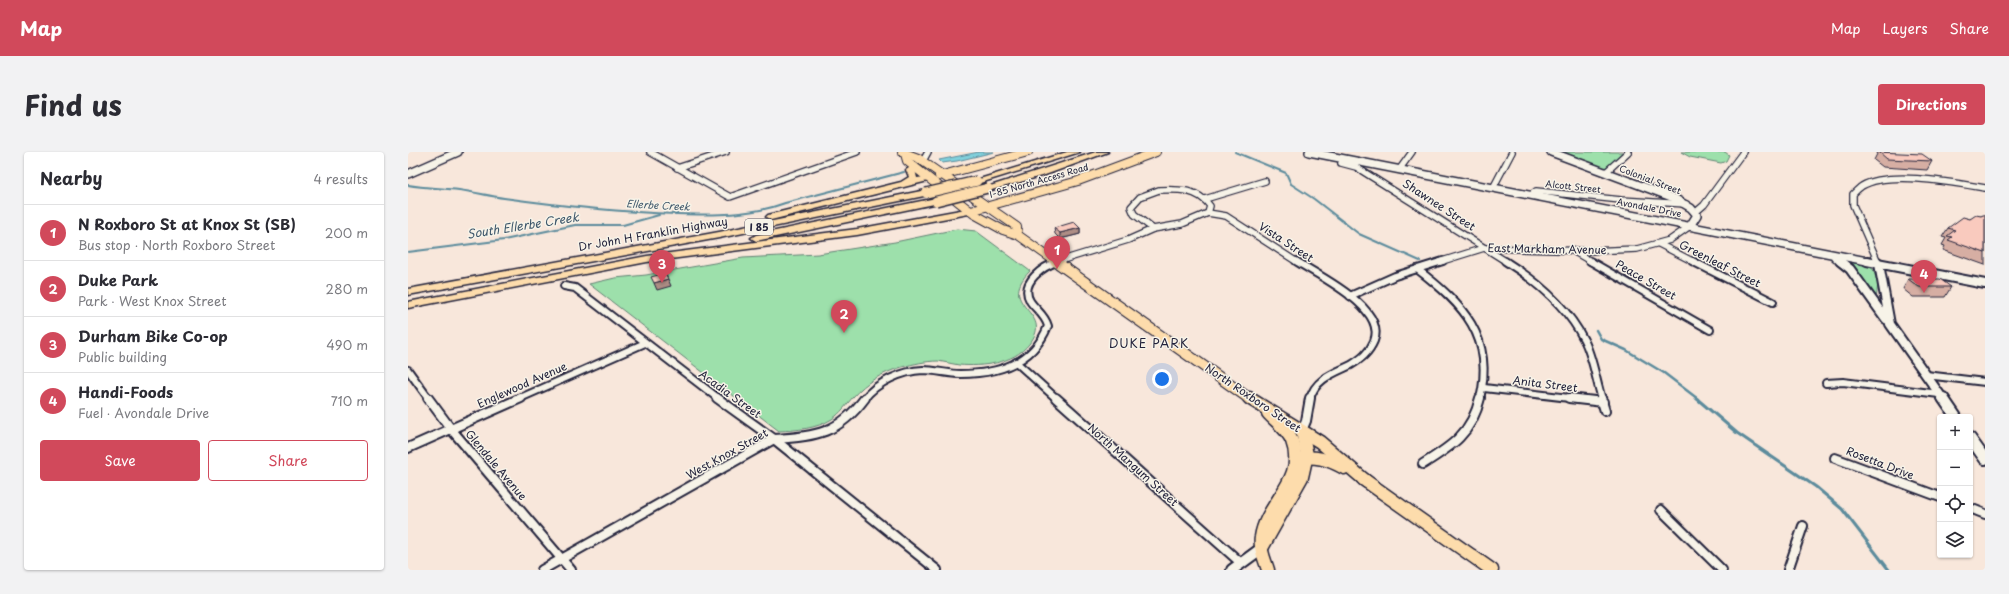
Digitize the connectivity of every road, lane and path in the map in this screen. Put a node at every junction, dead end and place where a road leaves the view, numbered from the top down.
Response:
1 (458, 152) edge
2 (650, 152) edge
3 (726, 152) edge
4 (857, 152) edge
5 (928, 152) edge
6 (1028, 152) edge
7 (1076, 152) edge
8 (1104, 152) edge
9 (1156, 152) edge
10 (1312, 152) edge
11 (1412, 152) edge
12 (1512, 152) edge
13 (1551, 152) edge
14 (1628, 152) edge
15 (1743, 152) edge
16 (904, 153) edge
17 (923, 161) junction
18 (1341, 163) dead end
19 (915, 167) junction
20 (677, 168) junction
21 (1399, 170) junction
22 (1606, 172) junction
23 (408, 174) edge
24 (943, 174) junction
25 (929, 178) junction
26 (1265, 181) dead end
27 (904, 184) junction
28 (1493, 188) junction
29 (1985, 188) edge
30 (1531, 195) junction
31 (1017, 199) junction
32 (1205, 199) junction
33 (1686, 204) junction
34 (988, 206) junction
35 (971, 210) junction
36 (1696, 212) junction
37 (1208, 213) junction
38 (1004, 218) junction
39 (1690, 226) junction
40 (1153, 229) junction
41 (1018, 235) junction
42 (1659, 244) junction
43 (1484, 248) junction
44 (1572, 250) junction
45 (1828, 254) junction
46 (591, 258) junction
47 (647, 259) junction
48 (1056, 262) junction
49 (1879, 264) junction
50 (1416, 269) junction
51 (1985, 284) edge
52 (564, 286) dead end
53 (408, 292) edge
54 (1350, 296) junction
55 (1773, 302) dead end
56 (408, 305) edge
57 (1890, 324) junction
58 (1710, 330) dead end
59 (645, 343) junction
60 (1016, 362) junction
61 (408, 370) edge
62 (1926, 375) junction
63 (1985, 382) edge
64 (1826, 383) dead end
65 (1484, 388) junction
66 (1939, 394) junction
67 (1603, 402) junction
68 (1266, 410) junction
69 (1605, 411) dead end
70 (1954, 414) edge
71 (451, 429) junction
72 (1302, 431) junction
73 (774, 439) junction
74 (1292, 441) junction
75 (1973, 442) edge
76 (408, 448) edge
77 (1301, 458) junction
78 (1836, 458) dead end
79 (1985, 459) edge
80 (1423, 464) dead end
81 (1367, 482) junction
82 (1937, 496) edge
83 (1973, 509) edge
84 (1661, 510) dead end
85 (1985, 514) edge
86 (1803, 526) dead end
87 (1262, 548) junction
88 (562, 559) junction
89 (1240, 568) edge
90 (542, 570) edge
91 (571, 570) edge
92 (937, 570) edge
93 (1268, 570) edge
94 (1492, 570) edge
95 (1722, 570) edge
96 (1788, 570) edge

1 - 23 street
2 - 20 street
3 - 20 street
4 - 20 street
5 - 17 street
6 - 24 main road
7 - 46 highway, Dr John H Franklin Highway / I 85, bridge
8 - 47 highway, Dr John H Franklin Highway / I 85, bridge
9 - 31 main road, I-85 North Access Road
10 - 21 street, Avondale Drive
11 - 21 street
12 - 28 street
13 - 22 street, Colonial Street
14 - 22 street
15 - 36 street
16 - 17 main road, North Roxboro Street
16 - 19 main road, North Roxboro Street
17 - 24 main road, North Roxboro Street
18 - 43 street, Shawnee Street
19 - 25 main road, North Roxboro Street
19 - 27 highway
21 - 28 street, Avondale Drive
22 - 33 street, Colonial Street
24 - 25 main road
24 - 34 main road, North Roxboro Street
25 - 27 highway
25 - 35 main road, North Roxboro Street
26 - 32 street
27 - 46 highway
28 - 30 street, Avondale Drive
29 - 49 street
30 - 33 street, Alcott Street
30 - 39 street, Avondale Drive
31 - 34 main road, I-85 North Access Road
31 - 38 main road
32 - 37 street
32 - 40 street
33 - 36 street, Colonial Street
34 - 35 main road, I-85 North Access Road
34 - 38 main road, North Roxboro Street
35 - 41 main road, North Roxboro Street
35 - 47 highway
36 - 39 street
37 - 40 street
37 - 54 street, Vista Street
38 - 41 main road, North Roxboro Street
39 - 42 street, East Markham Avenue
39 - 45 street, Avondale Drive
40 - 48 street
41 - 48 main road, North Roxboro Street
42 - 44 street, East Markham Avenue
42 - 55 street, Greenleaf Street
43 - 44 street, East Markham Avenue
43 - 50 street, East Markham Avenue
43 - 67 street, Shawnee Street
44 - 58 street, Peace Street
45 - 49 street, Avondale Drive
45 - 57 street
46 - 53 highway, Dr John H Franklin Highway / I 85
47 - 56 highway, I 85
48 - 60 street, West Knox Street
48 - 68 main road, North Roxboro Street
49 - 51 street, Avondale Drive
49 - 57 street
50 - 54 street, East Markham Avenue
50 - 65 street
52 - 59 street, Acadia Street
54 - 72 street
57 - 62 street
59 - 71 street, Englewood Avenue
59 - 73 street, Acadia Street
60 - 73 street, West Knox Street
60 - 89 street, North Mangum Street
61 - 71 street, Glendale Avenue
62 - 63 street
62 - 66 street
64 - 66 street
65 - 67 street, Anita Street
65 - 80 street
66 - 70 street
67 - 69 street, Shawnee Street
68 - 72 main road, North Roxboro Street
68 - 74 main road
71 - 76 street, Englewood Avenue
71 - 88 street, Glendale Avenue
72 - 74 street
72 - 77 main road
72 - 81 main road, North Roxboro Street
73 - 88 street, West Knox Street
73 - 92 street, Acadia Street
74 - 77 main road
75 - 79 street
77 - 81 main road, North Roxboro Street
77 - 87 main road
78 - 82 street, Rosetta Drive
81 - 94 main road, North Roxboro Street
83 - 85 street
84 - 95 street
86 - 96 street
87 - 89 street
87 - 93 main road
88 - 90 street, West Knox Street
88 - 91 street, Glendale Avenue

